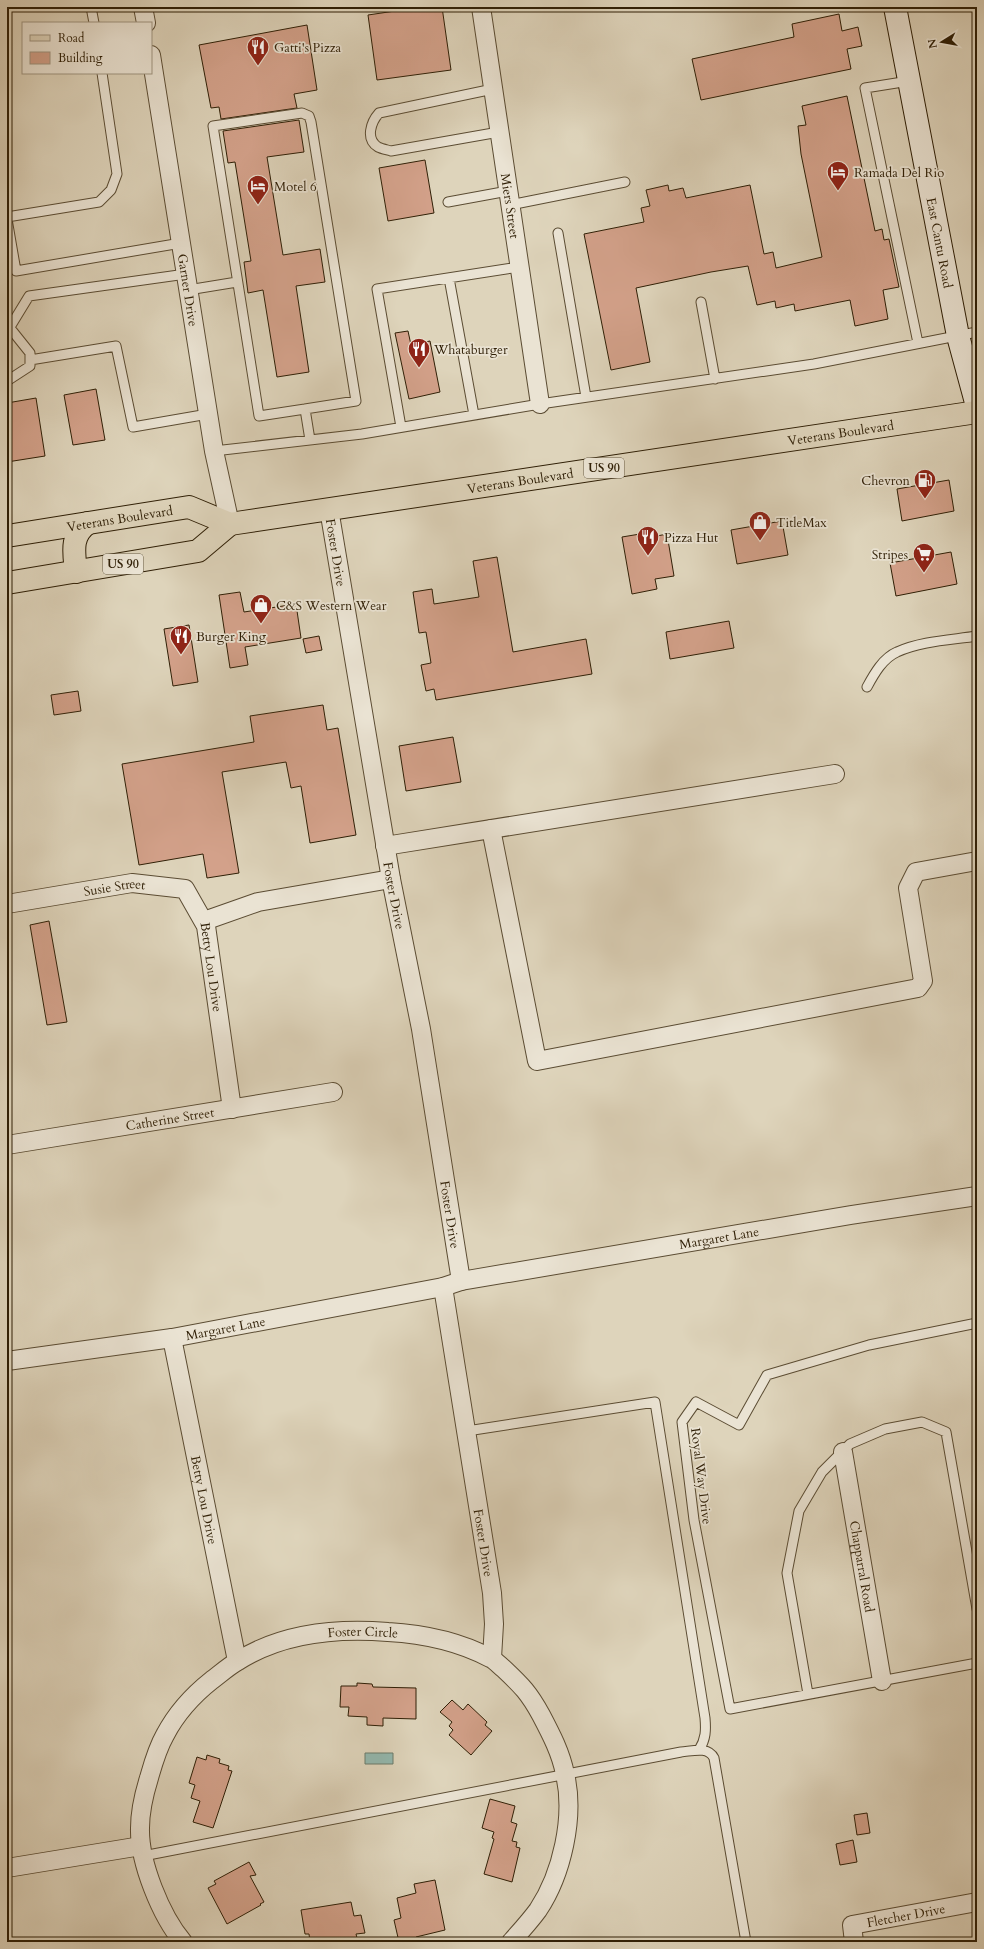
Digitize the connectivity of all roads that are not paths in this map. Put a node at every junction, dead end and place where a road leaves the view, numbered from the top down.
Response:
1 (91, 7) edge
2 (143, 7) edge
3 (481, 7) edge
4 (895, 7) edge
5 (94, 22) edge
6 (146, 22) edge
7 (152, 61) edge
8 (102, 74) edge
9 (909, 80) junction
10 (493, 89) junction
11 (499, 132) junction
12 (625, 182) dead end
13 (509, 198) junction
14 (448, 202) dead end
15 (7, 218) edge
16 (558, 234) dead end
17 (181, 243) junction
18 (520, 267) junction
19 (449, 278) junction
20 (187, 282) junction
21 (237, 282) junction
22 (701, 302) dead end
23 (8, 330) edge
24 (967, 334) edge
25 (918, 343) junction
26 (30, 360) junction
27 (714, 378) junction
28 (7, 381) edge
29 (586, 397) junction
30 (540, 404) junction
31 (977, 406) edge
32 (305, 409) junction
33 (977, 412) edge
34 (208, 414) junction
35 (474, 415) junction
36 (401, 428) junction
37 (310, 440) junction
38 (214, 451) junction
39 (329, 509) junction
40 (88, 523) junction
41 (230, 524) junction
42 (7, 536) edge
43 (76, 572) junction
44 (7, 583) edge
45 (977, 636) edge
46 (866, 687) dead end
47 (835, 774) dead end
48 (491, 829) junction
49 (385, 846) junction
50 (977, 861) edge
51 (391, 879) junction
52 (7, 904) edge
53 (204, 921) junction
54 (333, 1092) dead end
55 (232, 1109) junction
56 (7, 1145) edge
57 (977, 1196) edge
58 (461, 1281) junction
59 (443, 1286) junction
60 (977, 1323) edge
61 (172, 1338) junction
62 (7, 1361) edge
63 (467, 1431) junction
64 (843, 1452) junction
65 (977, 1609) edge
66 (492, 1658) junction
67 (237, 1661) junction
68 (977, 1663) edge
69 (882, 1681) junction
70 (808, 1694) junction
71 (699, 1750) junction
72 (566, 1775) junction
73 (142, 1851) junction
74 (7, 1868) edge
75 (977, 1902) edge
76 (184, 1942) edge
77 (511, 1942) edge
78 (746, 1942) edge
79 (854, 1942) edge

1 - 5 lane
2 - 6 street
3 - 10 street, Miers Street
4 - 9 street, East Cantu Road
7 - 17 street, Garner Drive
8 - 15 lane
9 - 24 street, East Cantu Road
9 - 25 lane
10 - 11 street, Miers Street
10 - 11 lane
11 - 13 street, Miers Street
12 - 13 lane
13 - 14 lane
13 - 18 street, Miers Street
15 - 17 lane
16 - 29 lane
17 - 20 street, Garner Drive
18 - 19 lane
18 - 30 street, Miers Street
19 - 35 lane
19 - 36 lane
20 - 21 lane
20 - 23 lane
20 - 34 street, Garner Drive
21 - 32 lane
21 - 32 lane
22 - 27 lane
23 - 26 lane
24 - 25 lane
24 - 31 street, East Cantu Road
25 - 27 lane
26 - 28 lane
26 - 34 lane
27 - 29 lane
29 - 30 lane
30 - 35 lane
32 - 37 lane
33 - 39 main road, Veterans Boulevard / US 90
34 - 38 street, Garner Drive
35 - 36 lane
36 - 37 lane
37 - 38 lane
38 - 41 street, Garner Drive
39 - 41 main road, Veterans Boulevard / US 90
39 - 49 street, Foster Drive
40 - 41 main road, Veterans Boulevard
40 - 42 main road, Veterans Boulevard
40 - 43 main road
41 - 43 main road, US 90
43 - 44 main road, US 90
45 - 46 lane
47 - 48 street
48 - 49 street
48 - 50 street
49 - 51 street, Foster Drive
51 - 53 street, Betty Lou Drive
51 - 58 street, Foster Drive
52 - 53 street, Susie Street
53 - 55 street, Betty Lou Drive
54 - 55 street, Catherine Street
55 - 56 street, Catherine Street
57 - 58 street, Margaret Lane
58 - 59 street, Margaret Lane
59 - 61 street, Margaret Lane
59 - 63 street, Foster Drive
60 - 70 lane, Royal Way Drive
61 - 62 street, Margaret Lane
61 - 67 street, Betty Lou Drive
63 - 66 street, Foster Drive
63 - 71 lane
64 - 65 lane
64 - 69 street, Chapparral Road
64 - 70 lane
66 - 67 street, Foster Circle
66 - 72 street, Foster Circle
67 - 73 street, Foster Circle
68 - 69 lane
69 - 70 lane
71 - 72 lane
71 - 78 lane
72 - 73 lane
72 - 77 street, Foster Circle
73 - 74 street
73 - 76 street, Foster Circle
75 - 79 street, Fletcher Drive

